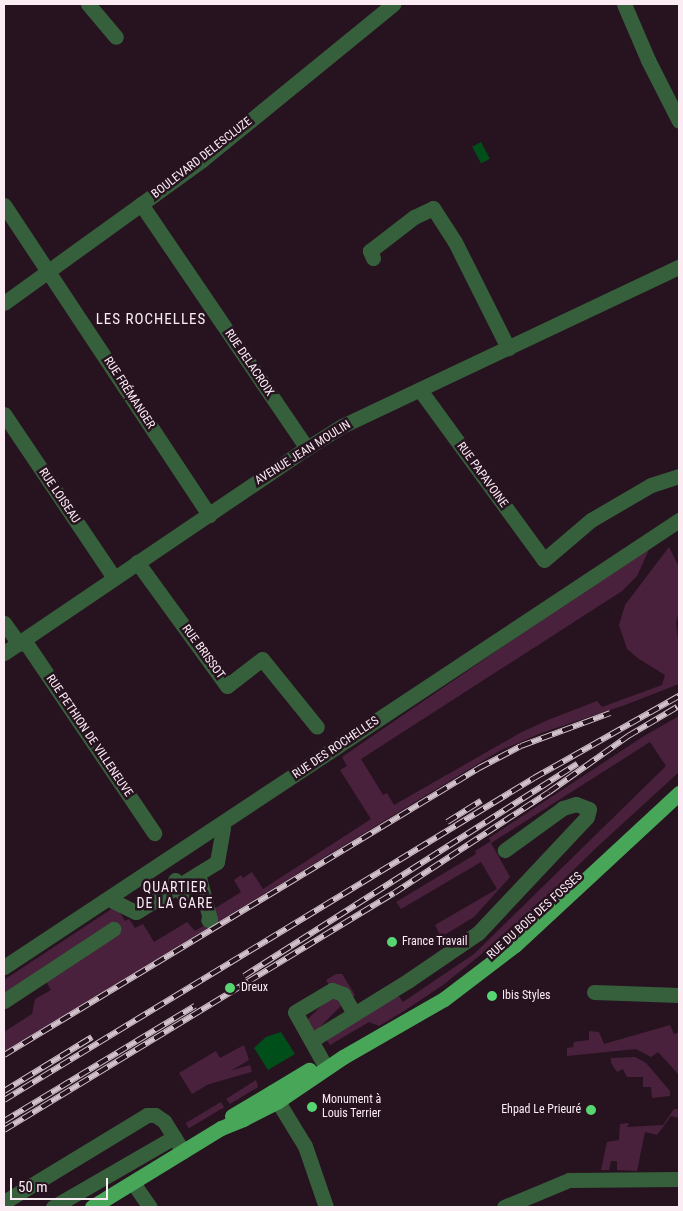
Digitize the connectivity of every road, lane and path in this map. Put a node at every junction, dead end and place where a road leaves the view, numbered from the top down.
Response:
1 (88, 4) edge
2 (393, 4) edge
3 (624, 4) edge
4 (116, 37) dead end
5 (679, 121) edge
6 (142, 204) junction
7 (4, 205) edge
8 (373, 258) dead end
9 (679, 267) edge
10 (48, 272) junction
11 (4, 303) edge
12 (508, 348) junction
13 (420, 390) junction
14 (4, 414) edge
15 (307, 448) junction
16 (679, 476) edge
17 (209, 515) junction
18 (675, 525) edge
19 (137, 562) junction
20 (114, 578) junction
21 (4, 623) edge
22 (22, 642) junction
23 (4, 653) edge
24 (317, 727) dead end
25 (679, 782) edge
26 (679, 793) edge
27 (223, 828) dead end
28 (154, 833) dead end
29 (504, 850) dead end
30 (198, 874) junction
31 (175, 880) dead end
32 (185, 898) dead end
33 (113, 901) dead end
34 (208, 920) dead end
35 (113, 929) dead end
36 (4, 967) edge
37 (594, 992) dead end
38 (679, 994) edge
39 (4, 1001) edge
40 (354, 1014) junction
41 (312, 1040) junction
42 (323, 1062) junction
43 (274, 1096) junction
44 (174, 1137) junction
45 (182, 1152) junction
46 (679, 1178) edge
47 (133, 1183) junction
48 (4, 1202) edge
49 (53, 1207) edge
50 (92, 1207) edge
51 (150, 1207) edge
52 (326, 1207) edge
53 (504, 1207) edge

1 - 4 street
2 - 6 street, BOULEVARD DELESCLUZE
3 - 5 street
6 - 10 street, BOULEVARD DELESCLUZE
6 - 15 street, RUE DELACROIX
7 - 10 street, RUE FRÉMANGER
8 - 12 street
9 - 12 street, AVENUE JEAN MOULIN
10 - 11 street, BOULEVARD DELESCLUZE
10 - 17 street, RUE FRÉMANGER
12 - 13 street, AVENUE JEAN MOULIN
13 - 15 street, AVENUE JEAN MOULIN
13 - 16 street, RUE PAPAVOINE
14 - 20 street, RUE LOISEAU
15 - 17 street, AVENUE JEAN MOULIN
17 - 19 street, AVENUE JEAN MOULIN
18 - 36 street, RUE DES ROCHELLES
19 - 20 street, AVENUE JEAN MOULIN
19 - 24 street, RUE BRISSOT
20 - 22 street, AVENUE JEAN MOULIN
21 - 22 street, RUE PETHION DE VILLENEUVE
22 - 23 street, AVENUE JEAN MOULIN
22 - 28 street, RUE PETHION DE VILLENEUVE
25 - 42 main road, RUE DU BOIS DES FOSSES
26 - 43 main road, RUE DU BOIS DES FOSSES
27 - 30 street
29 - 40 street
30 - 33 street
30 - 34 street
31 - 32 street
35 - 39 street
37 - 38 street
40 - 41 street
40 - 41 street
41 - 42 street
42 - 43 main road, RUE DU BOIS DES FOSSES
43 - 45 main road
43 - 52 street
44 - 45 street
44 - 48 street
44 - 49 street
45 - 47 main road
46 - 53 street
47 - 50 main road
47 - 51 street

